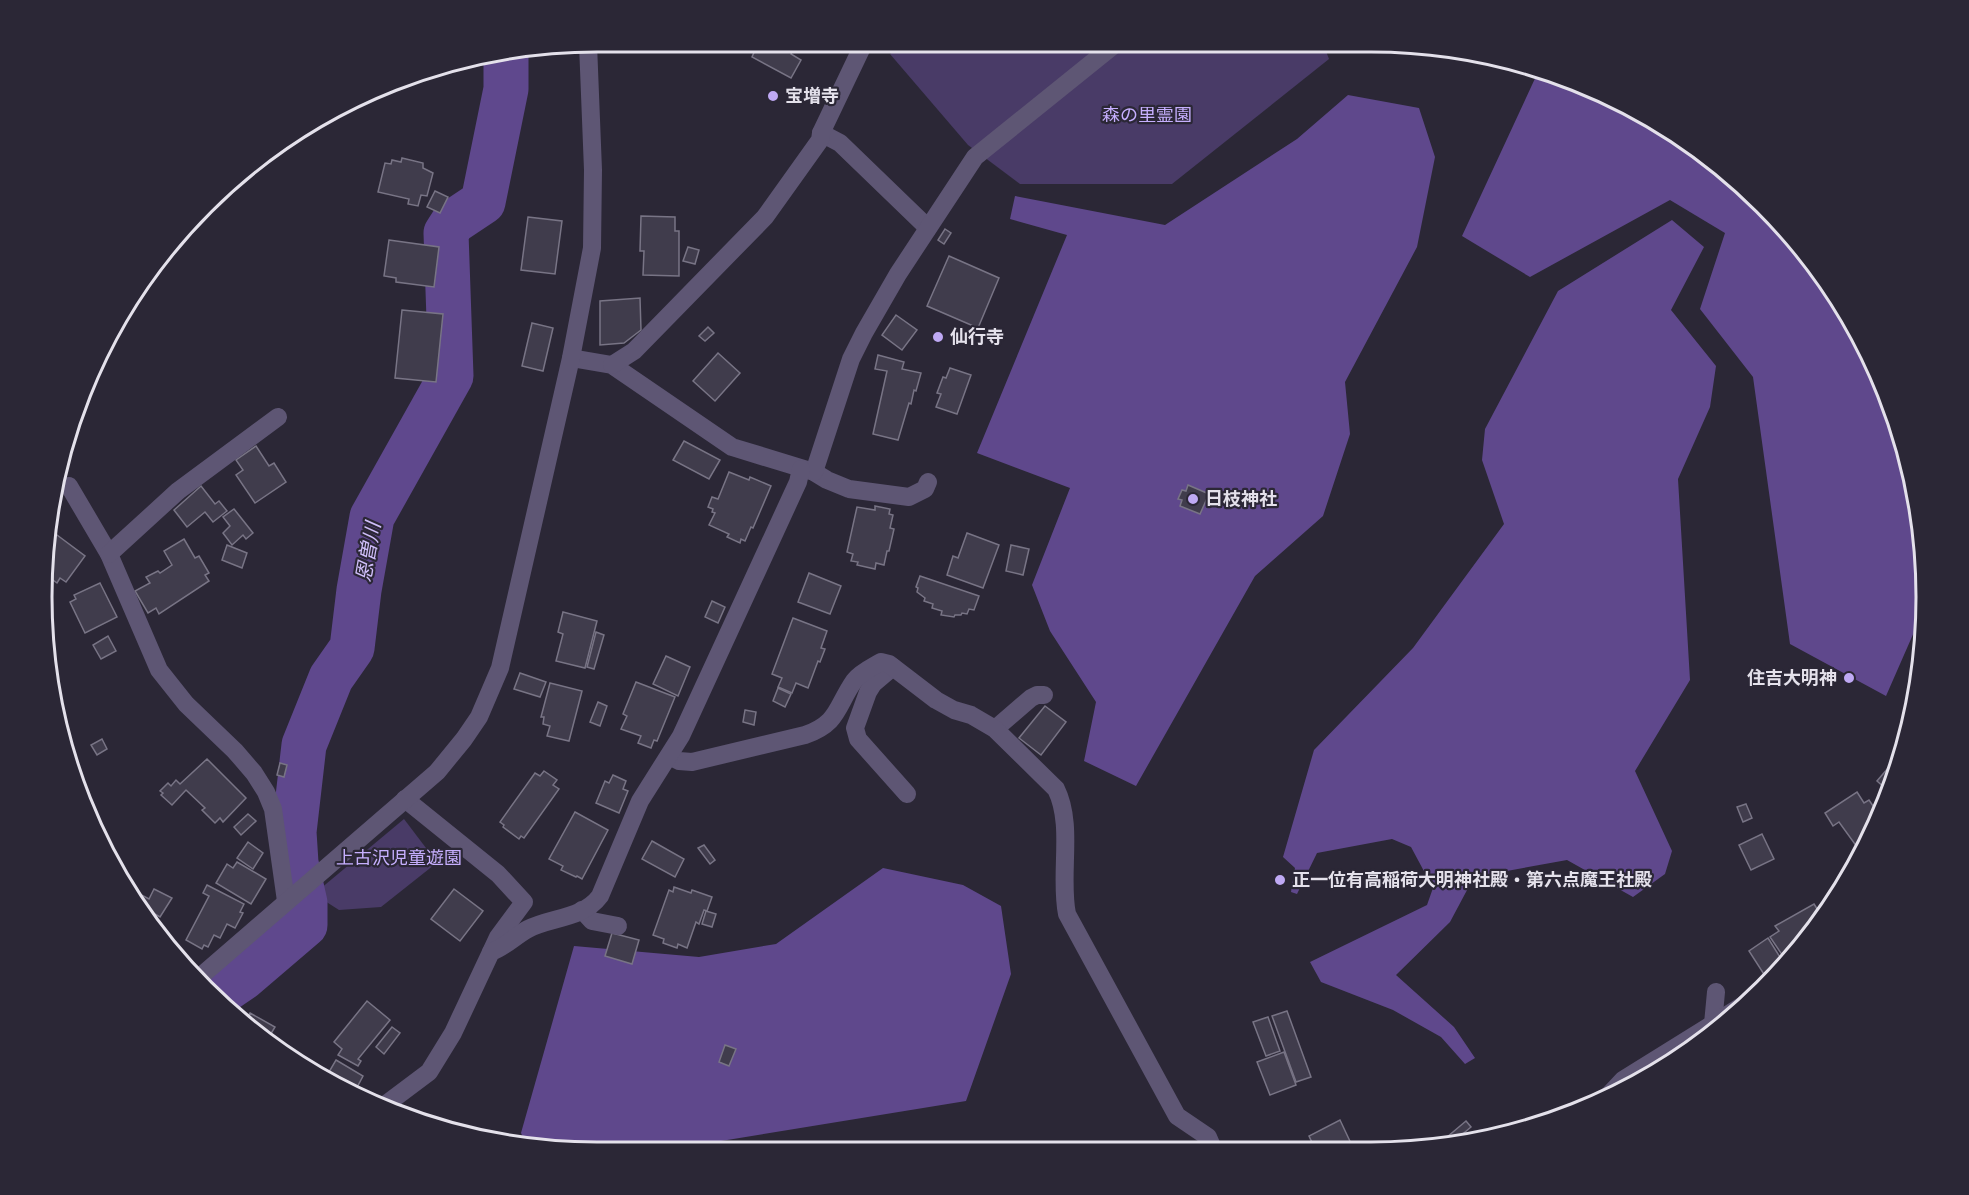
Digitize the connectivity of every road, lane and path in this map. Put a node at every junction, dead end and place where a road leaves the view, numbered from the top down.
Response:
1 (860, 52) edge
2 (1105, 52) edge
3 (588, 53) edge
4 (821, 133) junction
5 (928, 228) junction
6 (571, 358) junction
7 (612, 365) junction
8 (278, 417) dead end
9 (808, 471) junction
10 (928, 482) dead end
11 (69, 486) dead end
12 (109, 554) junction
13 (893, 662) junction
14 (1044, 695) dead end
15 (995, 729) junction
16 (669, 756) junction
17 (908, 794) dead end
18 (405, 800) junction
19 (297, 892) junction
20 (582, 910) junction
21 (618, 926) dead end
22 (491, 952) junction
23 (204, 974) edge
24 (1716, 992) dead end
25 (1713, 1022) edge
26 (1701, 1032) edge
27 (1622, 1081) edge
28 (390, 1101) edge
29 (1210, 1142) edge

1 - 4 street
2 - 5 street
3 - 6 street
4 - 5 street
4 - 7 street
5 - 9 street
6 - 7 street
6 - 18 street
7 - 9 street
8 - 12 street
9 - 10 street
9 - 16 street
11 - 12 street
12 - 19 street
13 - 15 street
13 - 16 street
13 - 17 street
14 - 15 street
15 - 29 street
16 - 20 street
18 - 19 street
18 - 22 street
19 - 23 street
20 - 21 street
20 - 22 street
22 - 28 street
24 - 25 street
26 - 27 street

